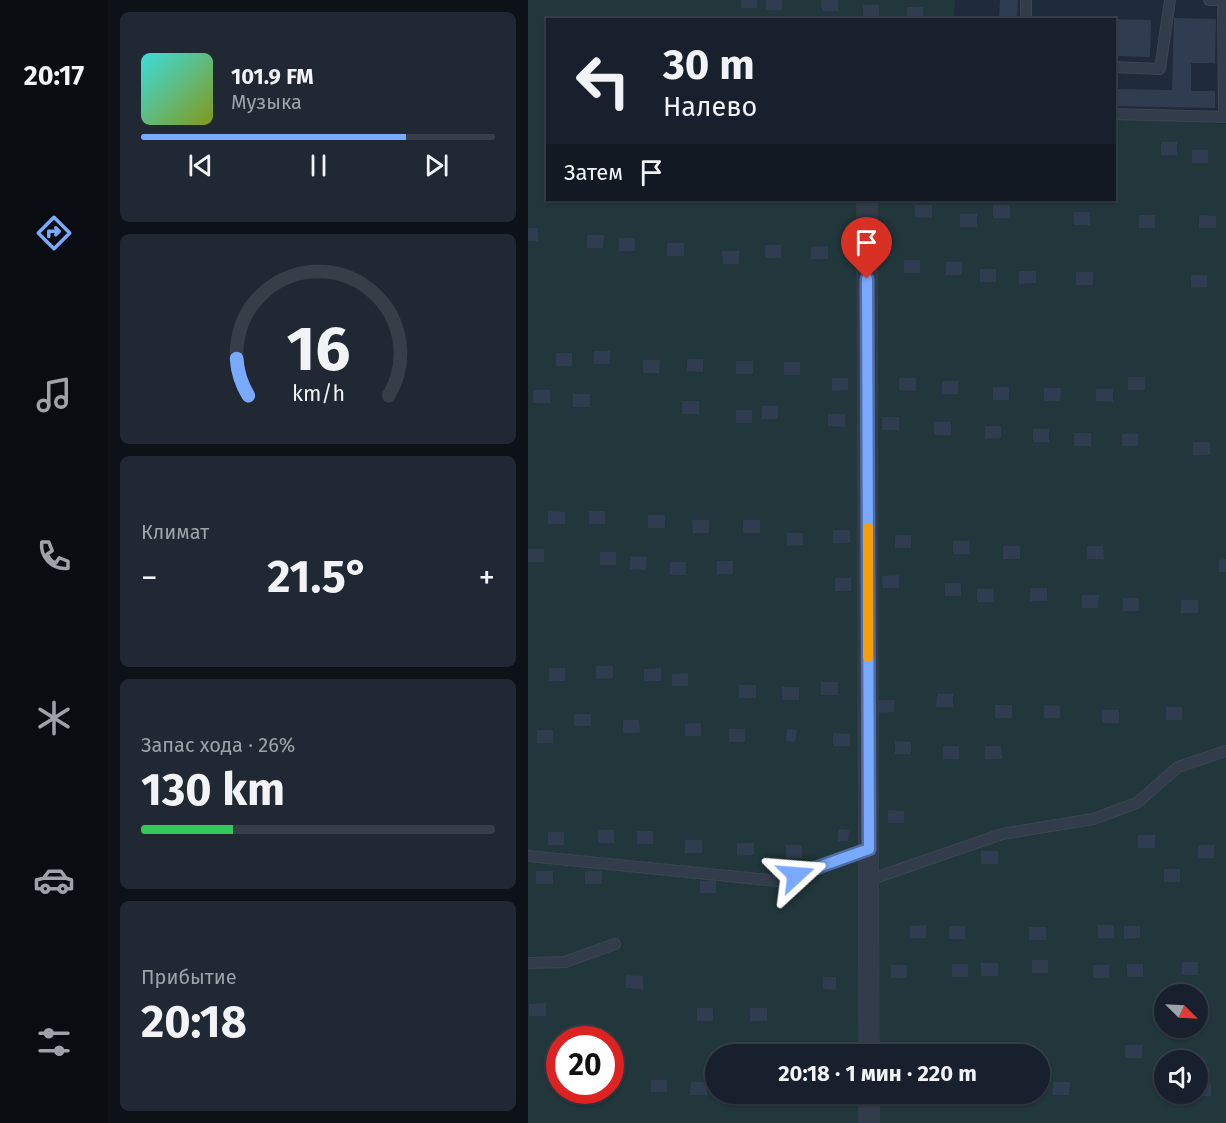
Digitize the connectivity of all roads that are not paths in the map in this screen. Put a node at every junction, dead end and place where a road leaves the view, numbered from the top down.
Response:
1 (1026, 0) edge
2 (1170, 0) edge
3 (1209, 0) edge
4 (1223, 0) edge
5 (1026, 18) edge
6 (1116, 68) edge
7 (1116, 114) edge
8 (1225, 117) edge
9 (867, 201) edge
10 (1226, 751) edge
11 (869, 849) junction
12 (528, 856) edge
13 (869, 880) junction
14 (615, 944) dead end
15 (528, 963) edge
16 (869, 1044) edge
17 (869, 1104) edge
18 (869, 1123) edge

1 - 5 lane
2 - 6 lane
3 - 4 lane
4 - 8 lane
7 - 8 lane
9 - 11 street
10 - 13 lane
11 - 12 lane
11 - 13 street
13 - 16 street
14 - 15 lane
17 - 18 street

